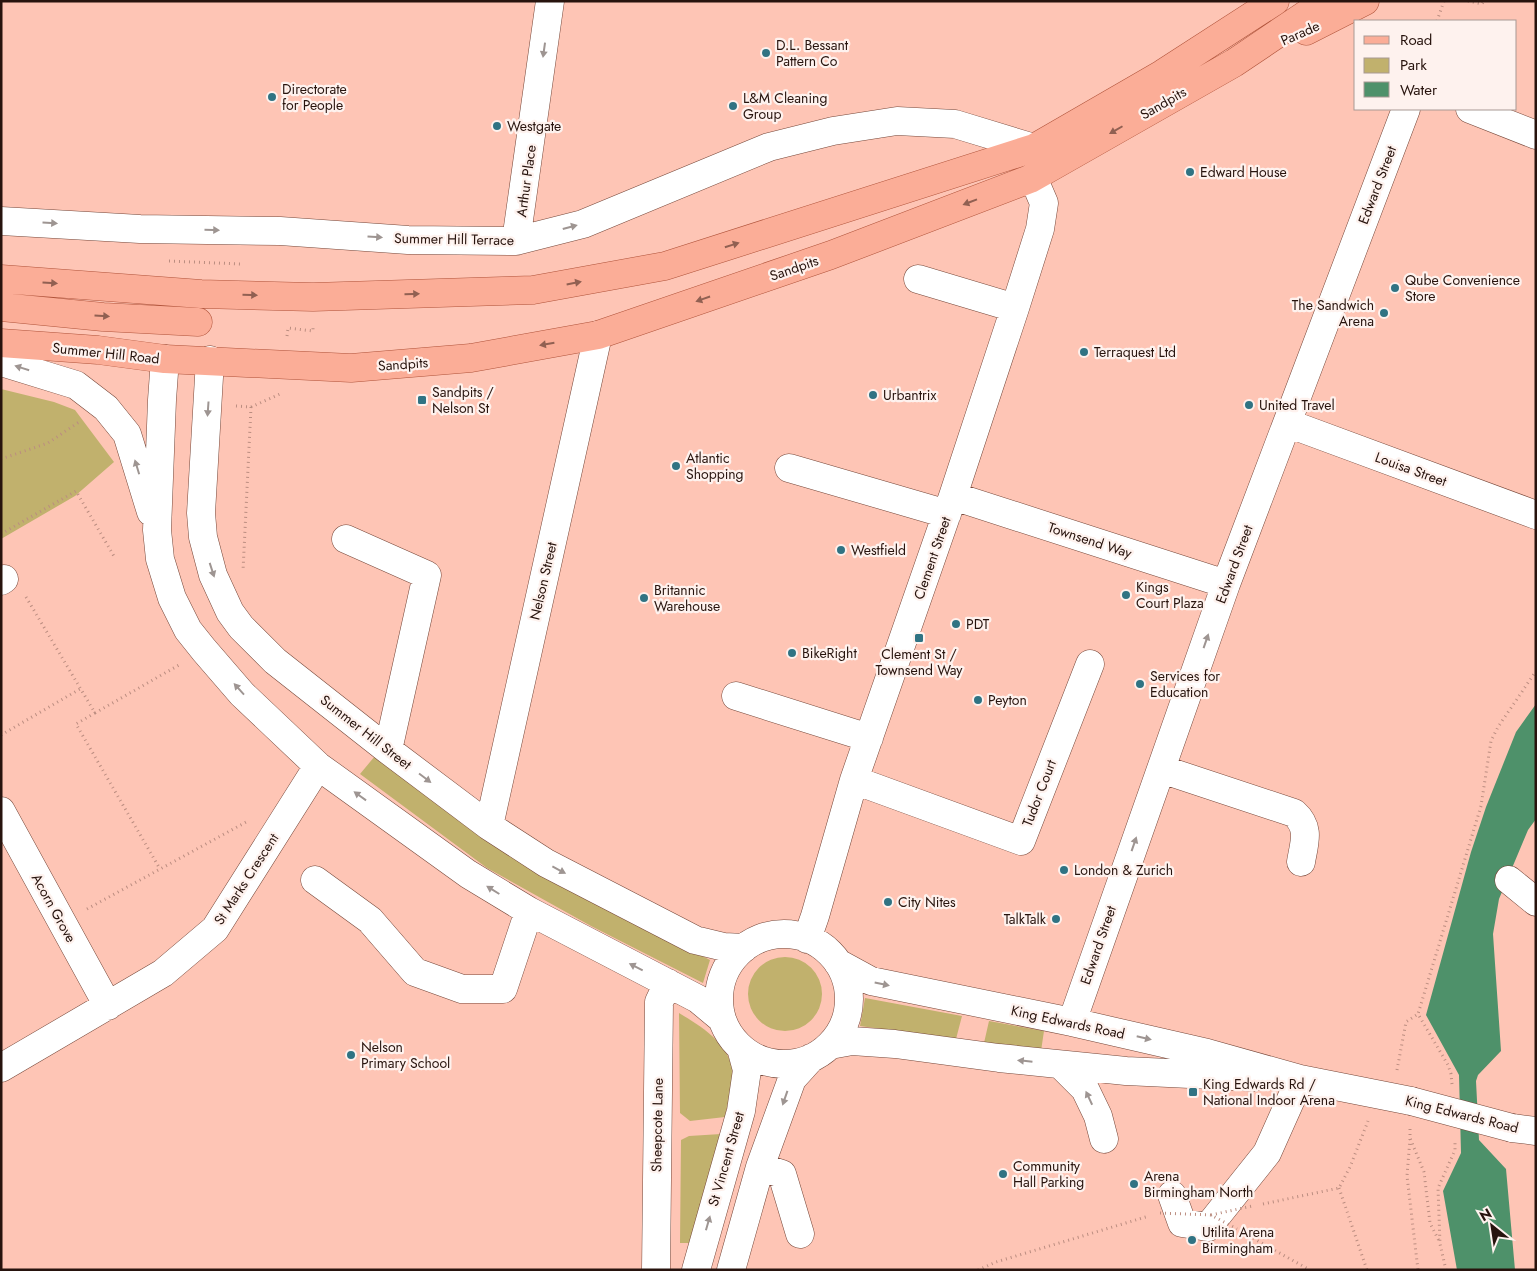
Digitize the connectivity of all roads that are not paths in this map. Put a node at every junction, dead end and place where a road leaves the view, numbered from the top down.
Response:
1 (550, 1) edge
2 (1274, 1) edge
3 (1326, 1) edge
4 (1365, 1) edge
5 (1234, 63) junction
6 (1406, 110) edge
7 (1473, 110) edge
8 (1536, 134) edge
9 (1034, 148) junction
10 (1030, 179) junction
11 (1, 220) edge
12 (516, 241) junction
13 (1, 279) edge
14 (918, 279) dead end
15 (201, 294) junction
16 (1, 307) edge
17 (1016, 308) junction
18 (198, 322) junction
19 (598, 335) junction
20 (1, 344) edge
21 (165, 359) junction
22 (210, 360) junction
23 (1, 362) edge
24 (1287, 423) junction
25 (789, 468) dead end
26 (950, 505) junction
27 (1536, 515) edge
28 (157, 530) junction
29 (346, 539) dead end
30 (1226, 584) junction
31 (1090, 664) dead end
32 (736, 696) dead end
33 (869, 738) junction
34 (388, 750) junction
35 (318, 766) junction
36 (1161, 769) junction
37 (854, 780) junction
38 (1, 811) edge
39 (489, 826) junction
40 (1301, 862) dead end
41 (315, 880) dead end
42 (1509, 880) dead end
43 (1536, 902) edge
44 (529, 911) junction
45 (807, 939) junction
46 (744, 948) junction
47 (838, 964) junction
48 (668, 983) junction
49 (108, 1006) junction
50 (722, 1019) junction
51 (1072, 1022) junction
52 (741, 1048) junction
53 (821, 1052) junction
54 (1062, 1065) junction
55 (1, 1068) edge
56 (1300, 1079) junction
57 (1524, 1130) edge
58 (1104, 1139) dead end
59 (760, 1168) junction
60 (1166, 1204) road end
61 (800, 1234) dead end
62 (656, 1270) edge
63 (696, 1270) edge
64 (730, 1270) edge

1 -> 12 street, Arthur Place
2 - 9 main road, Sandpits
3 - 5 main road, Sandpits
4 - 5 main road, Parade
5 -> 10 main road, Sandpits
6 - 24 street, Edward Street
7 - 8 street
12 -> 9 street, Summer Hill Terrace
15 -> 9 main road, Sandpits
10 - 17 street, Clement Street
10 -> 19 main road, Sandpits
11 -> 12 street, Summer Hill Terrace
13 -> 15 main road
14 - 17 street
15 - 18 main road
16 -> 18 main road
17 - 26 street, Clement Street
18 - 21 main road
18 - 22 main road
19 -> 22 main road, Sandpits
19 - 39 street, Nelson Street
20 - 21 main road, Summer Hill Road
21 - 22 main road, Summer Hill Road
21 - 28 street
22 -> 34 street, Summer Hill Street
28 -> 23 street
24 - 27 street, Louisa Street
24 - 30 street, Edward Street
25 - 26 street, Townsend Way
26 - 30 street, Townsend Way
26 - 33 street, Clement Street
35 -> 28 street
29 - 34 street
36 -> 30 street, Edward Street
31 - 37 street, Tudor Court
32 - 33 street
33 - 37 street, Clement Street
34 -> 39 street, Summer Hill Street
44 -> 35 street
35 - 49 street, St Marks Crescent
36 - 40 street
51 -> 36 street, Edward Street
37 - 45 street, Clement Street
38 - 49 street, Acorn Grove
39 -> 46 street, Summer Hill Street
41 - 44 street
42 - 43 street
48 -> 44 street
45 - 46 street
45 - 47 street
46 - 50 street
47 -> 51 street, King Edwards Road
47 - 53 street
48 - 50 street
48 - 62 street, Sheepcote Lane
49 - 55 street, St Marks Crescent
50 - 52 street
51 -> 56 street, King Edwards Road
52 - 53 street
63 -> 52 street, St Vincent Street
54 -> 53 street, King Edwards Road
53 -> 59 street
54 - 56 street, King Edwards Road
58 -> 54 street
56 - 57 street, King Edwards Road, bridge
56 - 60 street
59 - 61 street
59 - 64 street

